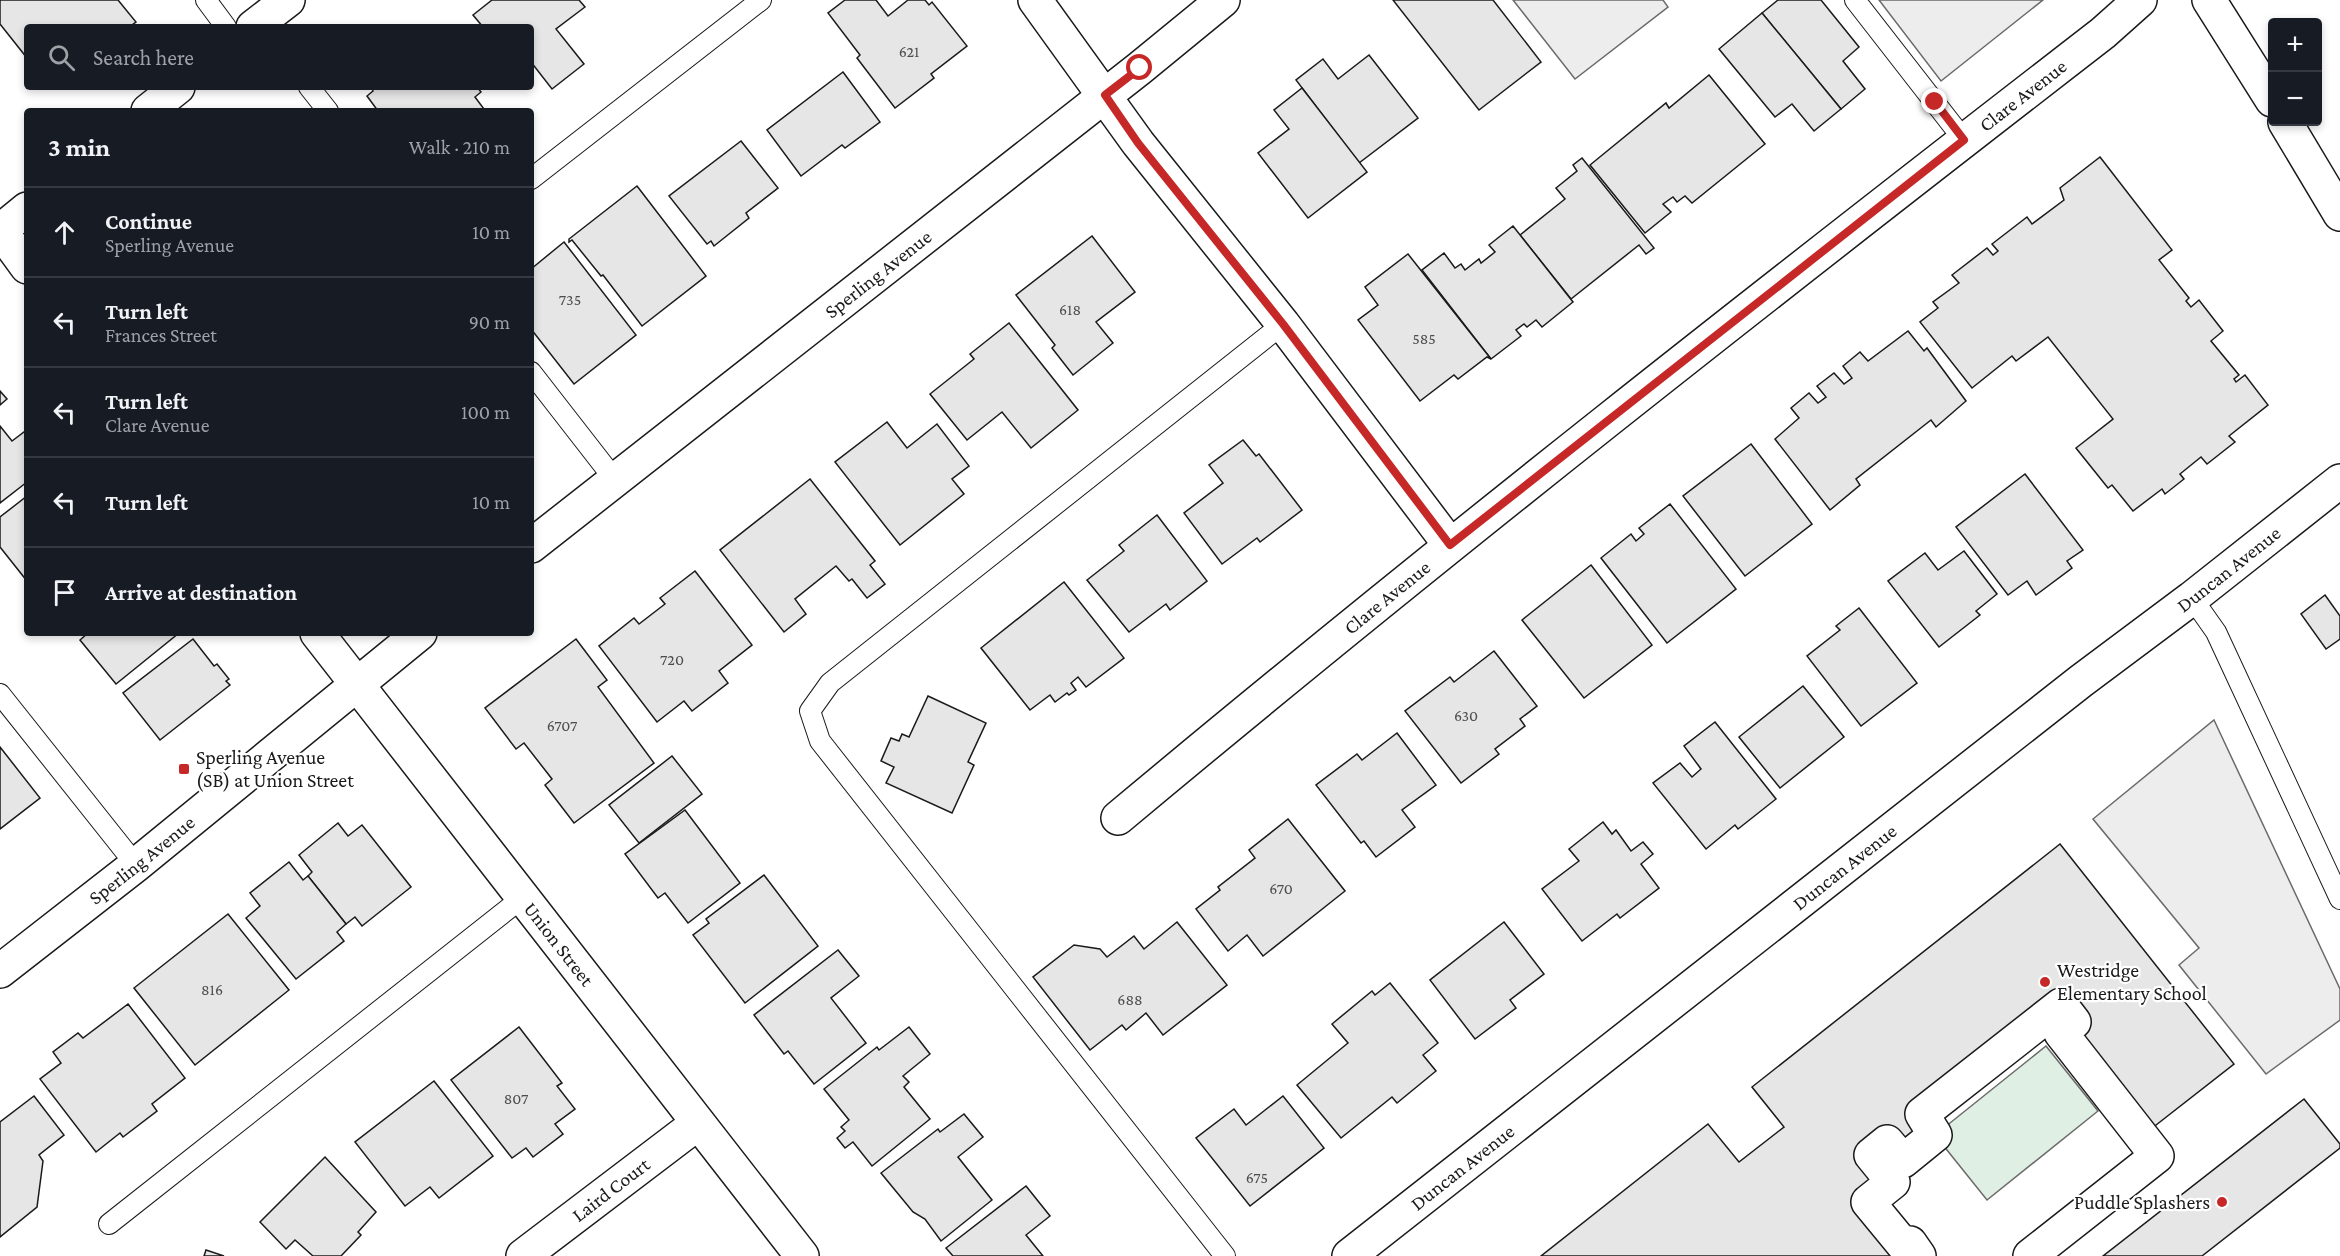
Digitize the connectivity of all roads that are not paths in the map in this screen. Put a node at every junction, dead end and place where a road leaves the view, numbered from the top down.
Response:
1 (206, 0) edge
2 (288, 0) edge
3 (761, 0) edge
4 (1035, 0) edge
5 (1223, 0) edge
6 (1855, 0) edge
7 (2140, 0) edge
8 (2210, 0) edge
9 (224, 24) edge
10 (260, 24) edge
11 (174, 90) edge
12 (311, 90) edge
13 (2268, 94) edge
14 (1105, 95) junction
15 (152, 108) edge
16 (326, 108) edge
17 (2287, 126) edge
18 (1964, 140) junction
19 (534, 177) edge
20 (24, 211) edge
21 (2340, 214) edge
22 (0, 231) edge
23 (24, 263) edge
24 (1283, 324) junction
25 (534, 376) edge
26 (615, 480) junction
27 (2340, 481) edge
28 (534, 544) edge
29 (1450, 545) junction
30 (2192, 598) junction
31 (319, 636) edge
32 (416, 636) edge
33 (357, 684) junction
34 (0, 694) edge
35 (1118, 818) dead end
36 (136, 865) junction
37 (522, 898) junction
38 (2340, 899) edge
39 (0, 971) edge
40 (698, 1123) junction
41 (109, 1224) dead end
42 (523, 1256) edge
43 (802, 1256) edge
44 (1225, 1256) edge
45 (1349, 1256) edge
46 (1919, 1256) edge
47 (2030, 1256) edge

1 - 9 lane
2 - 10 street
3 - 19 lane
4 - 14 street
5 - 14 street, Sperling Avenue
6 - 18 lane
7 - 18 street, Clare Avenue
8 - 13 street
11 - 15 street
12 - 16 lane
14 - 24 street
14 - 26 street, Sperling Avenue
17 - 21 street
18 - 29 street, Clare Avenue
20 - 22 street
22 - 23 street
24 - 29 street
24 - 44 lane
25 - 26 lane
26 - 28 street, Sperling Avenue
27 - 30 street, Duncan Avenue
29 - 35 street, Clare Avenue
30 - 38 lane
30 - 45 street, Duncan Avenue
31 - 33 street, Union Street
32 - 33 street, Sperling Avenue
33 - 36 street, Sperling Avenue
33 - 37 street, Union Street
34 - 36 lane
36 - 39 street, Sperling Avenue
37 - 40 street, Union Street
37 - 41 lane
40 - 42 street, Laird Court
40 - 43 street, Union Street
46 - 47 street

